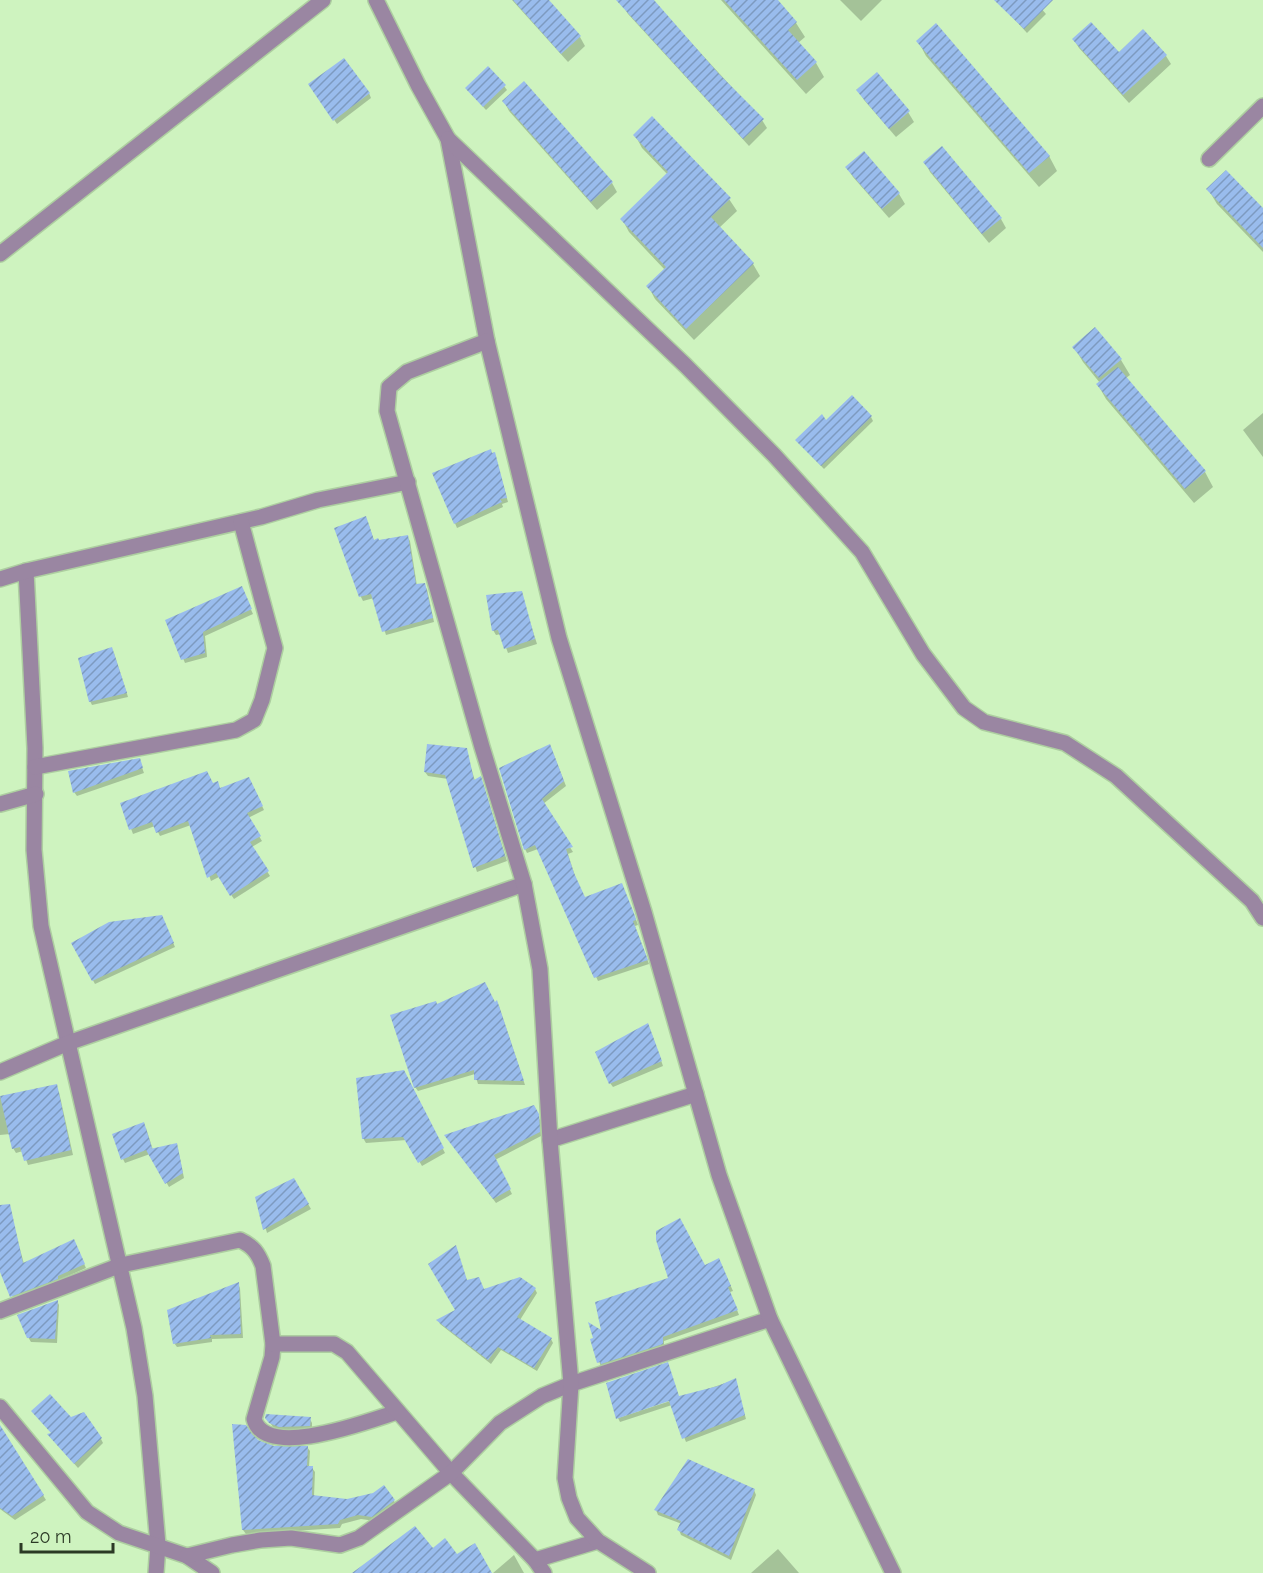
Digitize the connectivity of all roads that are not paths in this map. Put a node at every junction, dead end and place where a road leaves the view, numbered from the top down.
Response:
1 (323, 0) edge
2 (376, 0) edge
3 (1263, 106) edge
4 (448, 139) junction
5 (1209, 159) dead end
6 (0, 254) edge
7 (487, 341) junction
8 (408, 483) junction
9 (241, 522) junction
10 (26, 571) junction
11 (0, 579) edge
12 (35, 767) junction
13 (36, 794) junction
14 (0, 804) edge
15 (524, 884) junction
16 (1263, 918) edge
17 (68, 1043) junction
18 (0, 1072) edge
19 (696, 1094) junction
20 (550, 1140) junction
21 (121, 1265) junction
22 (0, 1311) edge
23 (770, 1319) junction
24 (273, 1344) junction
25 (571, 1384) junction
26 (0, 1407) edge
27 (397, 1412) junction
28 (451, 1473) junction
29 (598, 1541) junction
30 (158, 1545) junction
31 (187, 1556) junction
32 (535, 1560) junction
33 (156, 1573) edge
34 (212, 1573) edge
35 (544, 1573) edge
36 (648, 1573) edge
37 (893, 1573) edge

1 - 6 street
2 - 4 street
3 - 5 street
4 - 7 street
4 - 16 street
7 - 8 street
7 - 19 street
8 - 9 street
8 - 15 street
9 - 10 street
9 - 12 street
10 - 11 street
10 - 12 street
12 - 13 street
13 - 14 street
13 - 17 street
15 - 17 street
15 - 20 street
17 - 18 street
17 - 21 street
19 - 20 street
19 - 23 street
20 - 25 street
21 - 22 street
21 - 24 street
21 - 30 street
23 - 25 street
23 - 37 street
24 - 27 street
24 - 27 street
25 - 28 street
25 - 29 street
26 - 30 street
27 - 28 street
28 - 31 street
28 - 32 street
29 - 32 street
29 - 36 street
30 - 31 street
30 - 33 street
31 - 34 street
32 - 35 street

